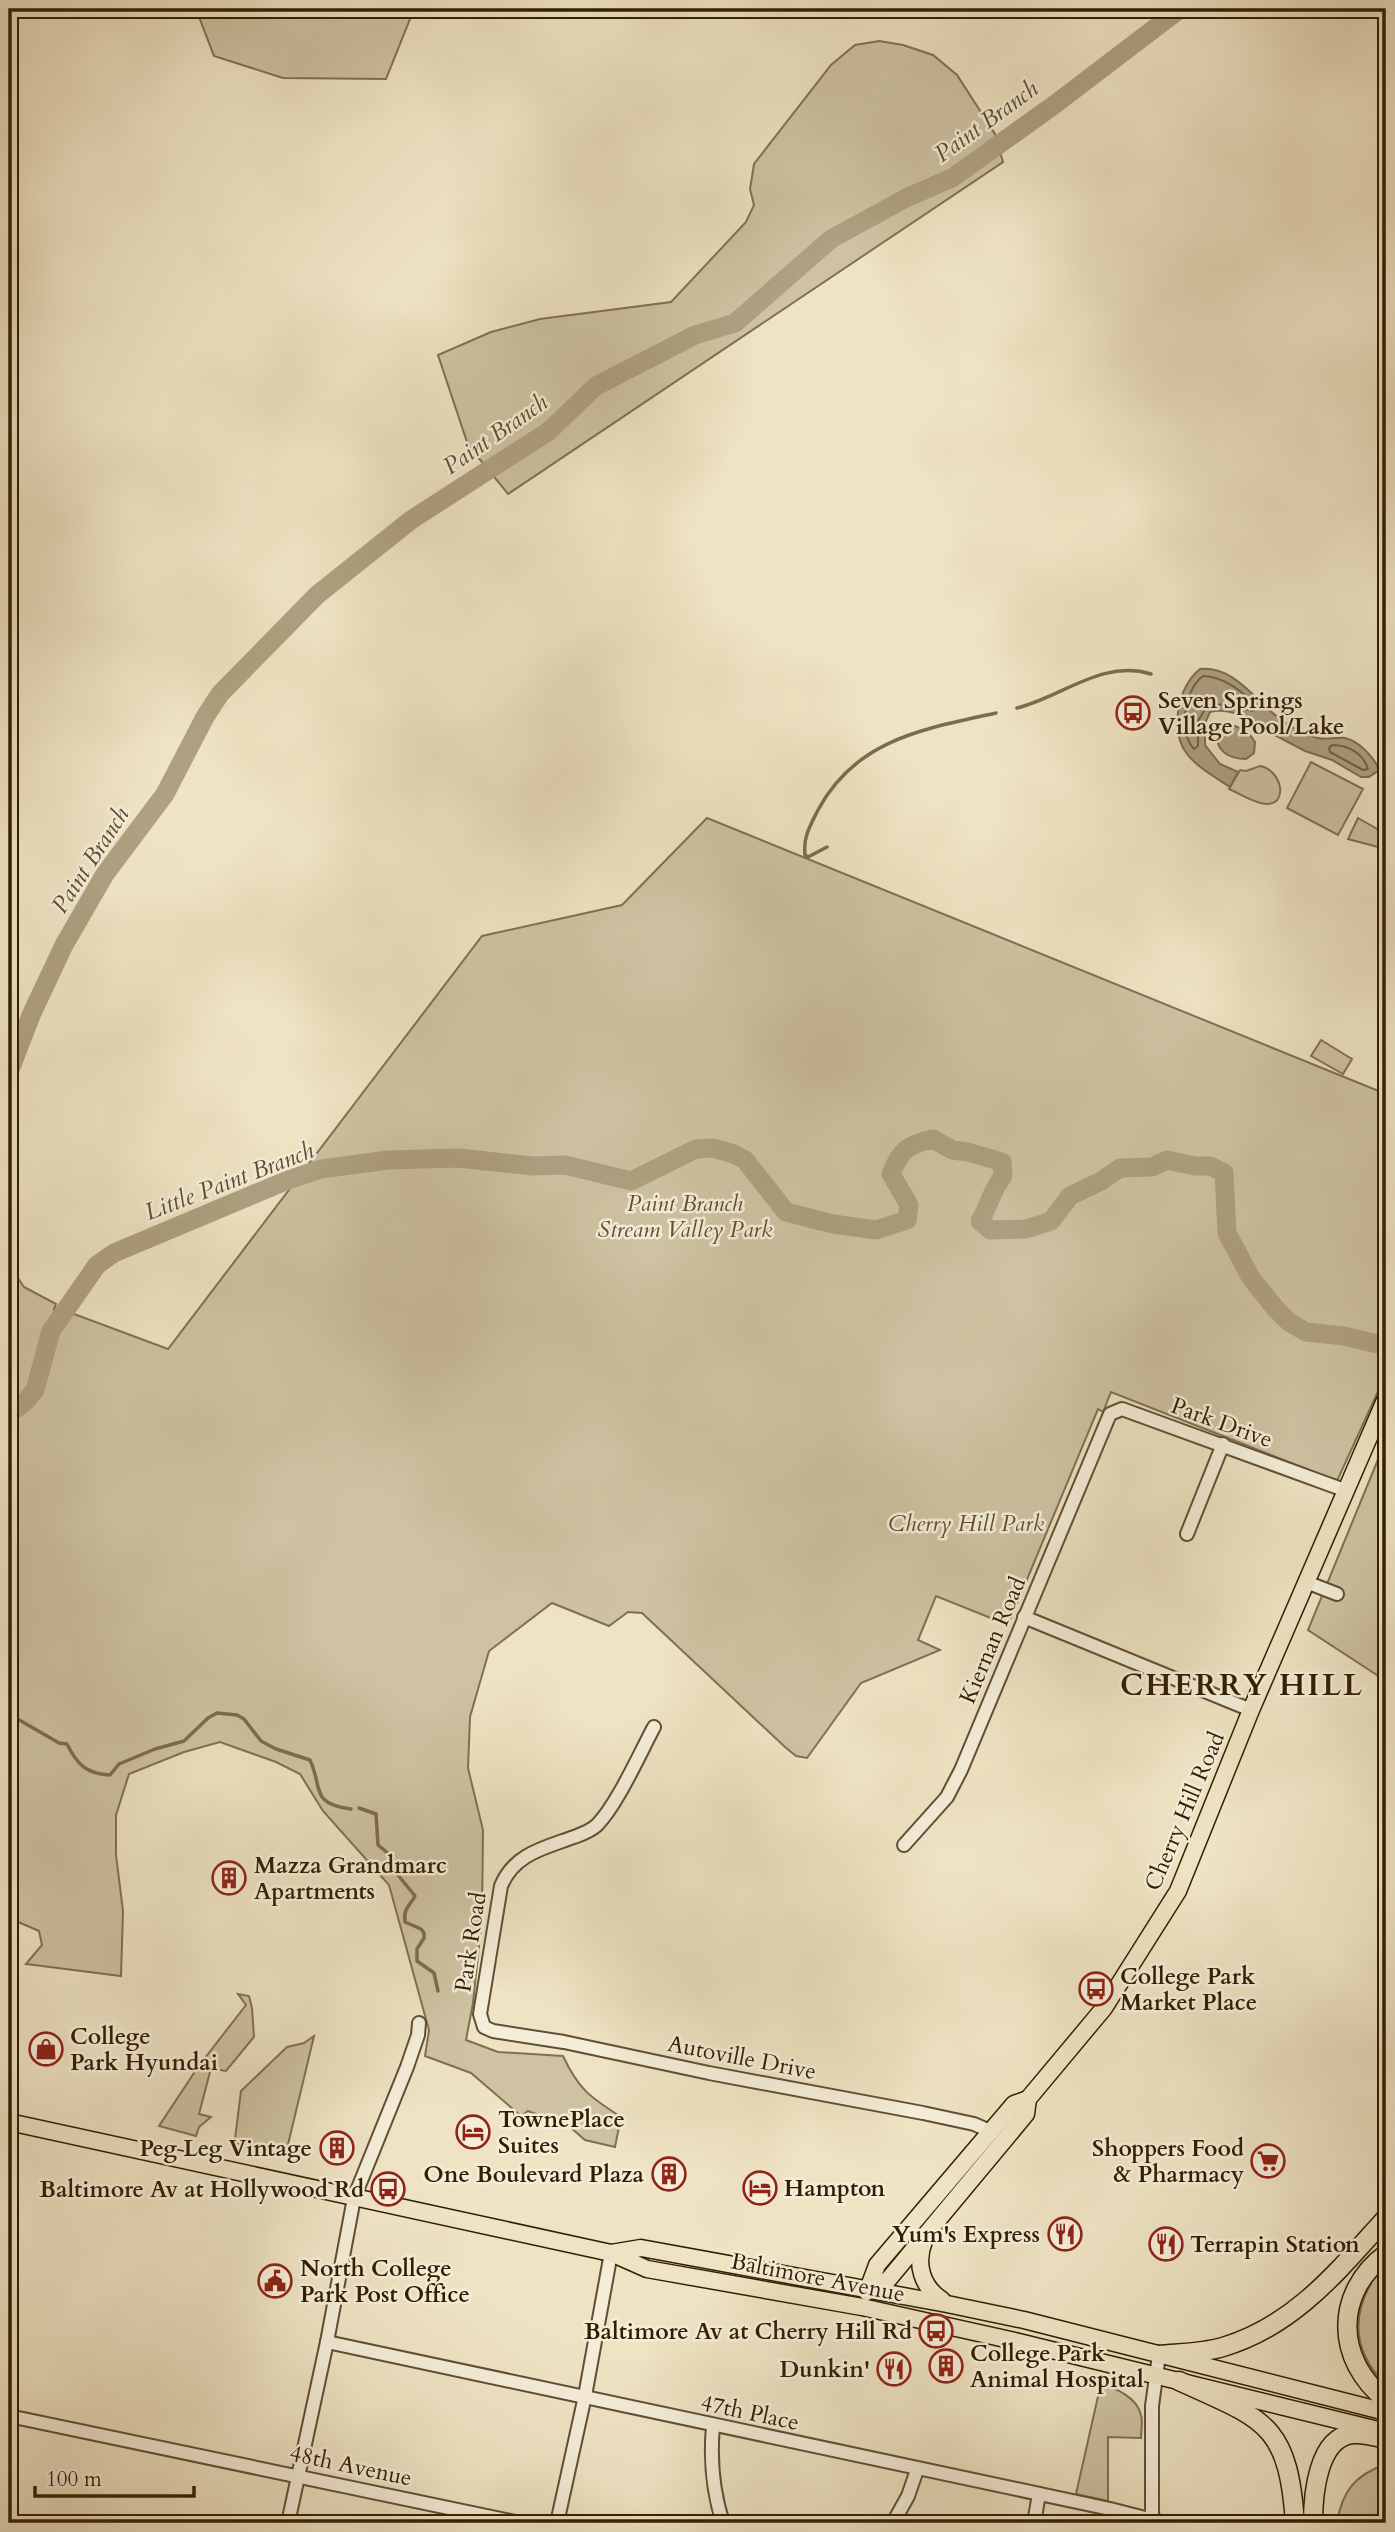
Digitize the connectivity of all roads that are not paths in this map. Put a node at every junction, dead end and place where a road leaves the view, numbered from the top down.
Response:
1 (1386, 1398) edge
2 (1098, 1440) joint
3 (1223, 1444) junction
4 (1347, 1491) junction
5 (1187, 1534) dead end
6 (1306, 1582) junction
7 (1337, 1594) dead end
8 (1024, 1617) junction
9 (1251, 1710) junction
10 (654, 1727) dead end
11 (904, 1845) dead end
12 (419, 2023) dead end
13 (485, 2027) joint
14 (1028, 2099) junction
15 (9, 2122) edge
16 (990, 2132) junction
17 (354, 2198) junction
18 (940, 2218) junction
19 (1386, 2218) edge
20 (611, 2253) junction
21 (1386, 2254) edge
22 (868, 2289) junction
23 (947, 2304) junction
24 (862, 2307) junction
25 (327, 2342) junction
26 (1159, 2355) junction
27 (1157, 2376) junction
28 (1179, 2381) junction
29 (585, 2396) junction
30 (1386, 2400) edge
31 (1386, 2412) edge
32 (9, 2416) edge
33 (713, 2426) junction
34 (1386, 2432) edge
35 (1386, 2439) edge
36 (918, 2470) junction
37 (299, 2476) junction
38 (1039, 2494) junction
39 (1156, 2522) edge
40 (288, 2523) edge
41 (520, 2523) edge
42 (557, 2523) edge
43 (723, 2523) edge
44 (893, 2523) edge
45 (1034, 2523) edge
46 (1295, 2523) edge
47 (1313, 2523) edge

1 - 4 main road, Cherry Hill Road
2 - 3 street, Park Drive
2 - 8 street, Kiernan Road
3 - 4 street, Park Drive
3 - 5 street
4 - 6 main road, Cherry Hill Road
6 - 7 street
6 - 9 main road, Cherry Hill Road
8 - 9 street
8 - 11 street, Kiernan Road
9 - 14 main road, Cherry Hill Road
10 - 13 street, Park Road
12 - 17 street
13 - 16 street, Autoville Drive
14 - 16 main road, Cherry Hill Road
14 - 18 main road, Cherry Hill Road
15 - 17 main road, Baltimore Avenue
16 - 22 main road, Cherry Hill Road
17 - 20 main road, Baltimore Avenue
17 - 25 street
18 - 22 main road, Cherry Hill Road
18 - 23 main road
19 - 26 highway
20 - 22 main road, Baltimore Avenue
20 - 24 main road, Baltimore Avenue
20 - 29 street
21 - 30 highway
22 - 23 main road, Baltimore Avenue
22 - 24 main road, Cherry Hill Road
23 - 26 main road, Baltimore Avenue
24 - 27 main road, Baltimore Avenue
25 - 29 street, 47th Place
25 - 37 street
26 - 27 street
26 - 31 main road, Baltimore Avenue
27 - 28 main road, Baltimore Avenue
27 - 39 street
28 - 34 main road, Baltimore Avenue
28 - 46 highway
29 - 33 street, 47th Place
29 - 42 street
32 - 37 street, 48th Avenue
33 - 36 street, 47th Place
33 - 43 street
35 - 47 highway
36 - 38 street, 47th Place
36 - 44 street
37 - 40 street
37 - 41 street, 48th Avenue
38 - 39 street, 47th Place
38 - 45 street

